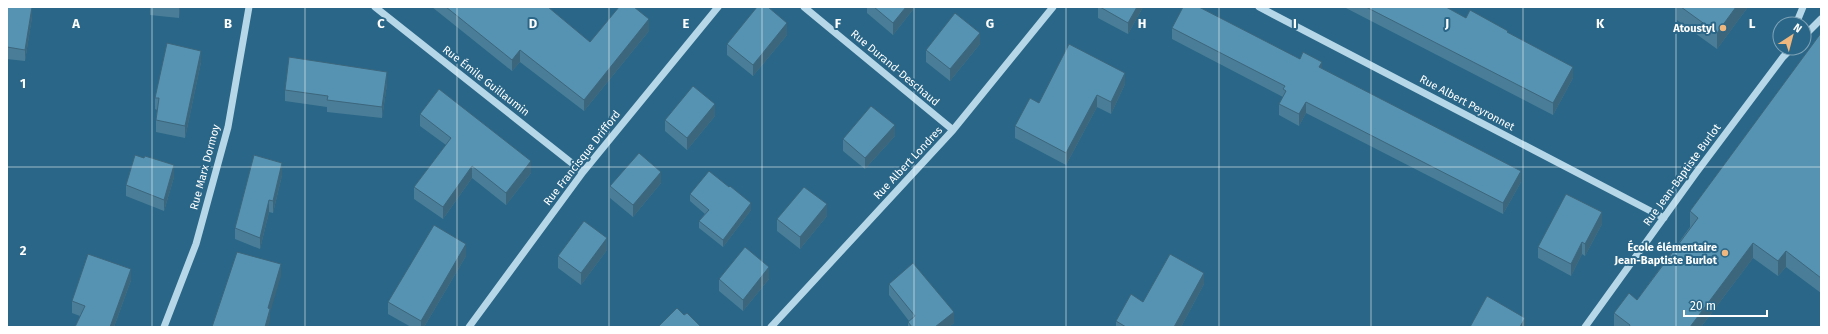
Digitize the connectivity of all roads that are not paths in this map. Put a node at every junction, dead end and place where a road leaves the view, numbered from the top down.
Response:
1 (249, 7) edge
2 (374, 7) edge
3 (718, 7) edge
4 (804, 7) edge
5 (1053, 7) edge
6 (1259, 7) edge
7 (1821, 19) edge
8 (1812, 28) edge
9 (1783, 57) edge
10 (953, 130) junction
11 (583, 172) junction
12 (1664, 218) junction
13 (164, 327) edge
14 (469, 327) edge
15 (771, 327) edge
16 (1585, 327) edge

1 - 13 street, Rue Marx Dormoy
2 - 11 street, Rue Émile Guillaumin
3 - 11 street, Rue Francisque Drifford
4 - 10 street, Rue Durand-Deschaud
5 - 10 street, Rue Albert Londres
6 - 12 street, Rue Albert Peyronnet
7 - 8 street
9 - 12 street, Rue Jean-Baptiste Burlot
10 - 15 street, Rue Albert Londres
11 - 14 street, Rue Francisque Drifford
12 - 16 street, Rue Jean-Baptiste Burlot

